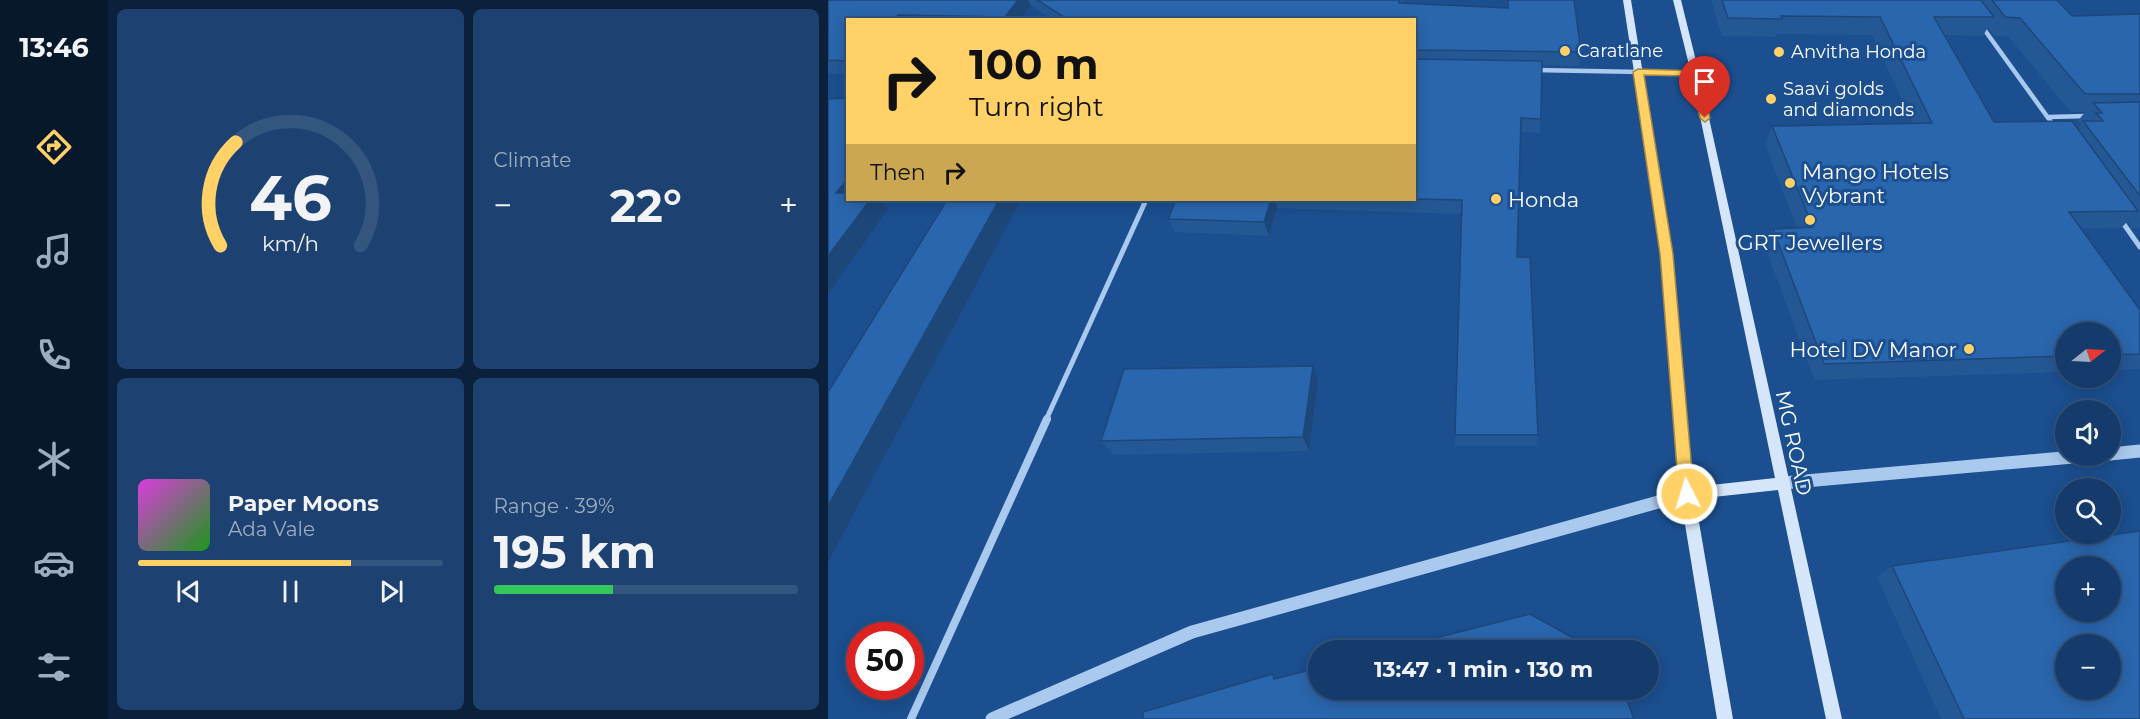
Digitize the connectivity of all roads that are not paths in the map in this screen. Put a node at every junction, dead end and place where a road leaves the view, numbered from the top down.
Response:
1 (1627, 0) edge
2 (1677, 0) edge
3 (1976, 18) edge
4 (1532, 70) edge
5 (1638, 72) junction
6 (1695, 73) junction
7 (2094, 116) edge
8 (2048, 117) junction
9 (2061, 136) edge
10 (1146, 201) edge
11 (2114, 210) edge
12 (2140, 247) edge
13 (2140, 451) edge
14 (2121, 453) edge
15 (2055, 459) edge
16 (1783, 483) junction
17 (1687, 494) junction
18 (911, 719) edge
19 (992, 719) edge
20 (1725, 719) edge
21 (1834, 719) edge

1 - 5 main road
2 - 6 main road, MG ROAD
3 - 8 street
4 - 5 street
5 - 6 street
5 - 17 main road
6 - 16 main road, MG ROAD
7 - 8 street
8 - 9 street
10 - 18 street
11 - 12 street
13 - 14 street
15 - 16 street
16 - 17 main road
16 - 21 main road, MG ROAD
17 - 19 street
17 - 20 main road

